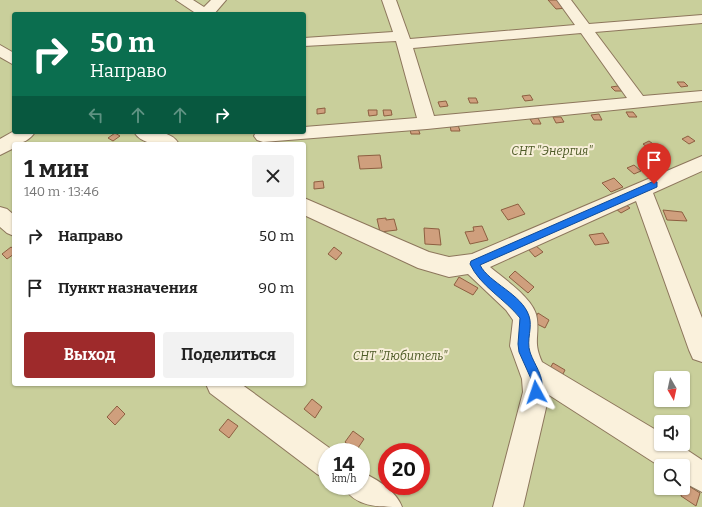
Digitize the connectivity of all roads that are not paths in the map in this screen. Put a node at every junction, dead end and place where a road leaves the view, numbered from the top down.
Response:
1 (183, 0) edge
2 (219, 0) edge
3 (389, 0) edge
4 (564, 0) edge
5 (205, 12) edge
6 (208, 12) edge
7 (702, 19) edge
8 (585, 28) junction
9 (403, 40) junction
10 (306, 42) edge
11 (0, 50) edge
12 (12, 59) edge
13 (702, 96) edge
14 (639, 103) junction
15 (427, 123) junction
16 (306, 133) edge
17 (23, 134) edge
18 (148, 134) edge
19 (288, 134) edge
20 (263, 136) dead end
21 (166, 142) edge
22 (0, 148) edge
23 (702, 163) edge
24 (642, 190) junction
25 (306, 207) edge
26 (0, 215) edge
27 (12, 225) edge
28 (474, 264) junction
29 (702, 350) edge
30 (535, 372) junction
31 (222, 386) edge
32 (318, 457) edge
33 (702, 477) edge
34 (370, 494) edge
35 (388, 507) edge
36 (508, 507) edge

1 - 5 lane
2 - 6 lane
3 - 9 lane
4 - 8 lane
7 - 8 lane
8 - 9 lane
8 - 14 lane
9 - 10 lane
9 - 15 lane
11 - 12 lane
13 - 14 lane
14 - 15 lane
15 - 16 lane
17 - 22 lane
18 - 21 lane
19 - 20 lane
23 - 24 lane
24 - 28 lane
24 - 29 lane
25 - 28 lane
26 - 27 lane
28 - 30 lane
30 - 33 lane
30 - 36 lane
31 - 32 lane
34 - 35 lane

